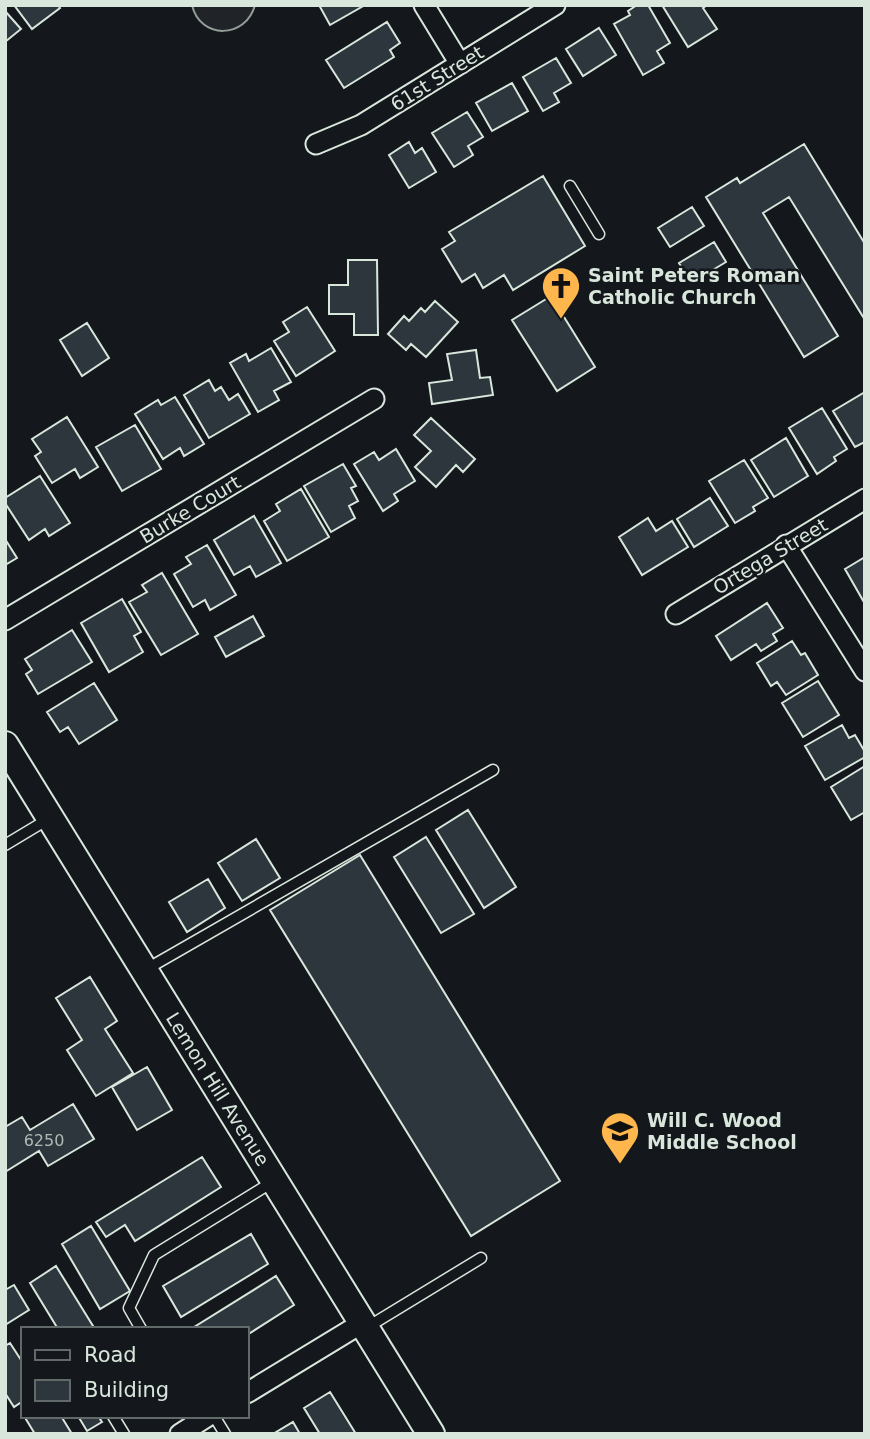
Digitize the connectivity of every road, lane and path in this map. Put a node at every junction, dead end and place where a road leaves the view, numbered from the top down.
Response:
1 (424, 5) edge
2 (555, 5) edge
3 (460, 64) junction
4 (316, 144) dead end
5 (570, 186) dead end
6 (599, 234) dead end
7 (374, 399) dead end
8 (865, 499) edge
9 (786, 545) junction
10 (676, 614) dead end
11 (5, 620) edge
12 (865, 671) edge
13 (5, 745) edge
14 (493, 770) dead end
15 (50, 818) junction
16 (5, 845) edge
17 (145, 971) junction
18 (275, 1181) junction
19 (481, 1258) dead end
20 (364, 1325) junction
21 (140, 1327) edge
22 (248, 1392) edge
23 (114, 1418) edge
24 (198, 1421) edge
25 (124, 1434) edge
26 (225, 1434) edge
27 (431, 1434) edge

1 - 3 street
2 - 3 street, 61st Street
3 - 4 street, 61st Street
5 - 6 lane
7 - 11 street, Burke Court
8 - 9 street, Ortega Street
9 - 10 street, Ortega Street
9 - 12 street
13 - 15 street, Lemon Hill Avenue
14 - 17 lane
15 - 16 lane
15 - 17 street, Lemon Hill Avenue
17 - 18 street, Lemon Hill Avenue
18 - 20 street, Lemon Hill Avenue
18 - 21 lane
19 - 20 lane
20 - 22 street
20 - 27 street, Lemon Hill Avenue
23 - 25 lane
24 - 26 lane

